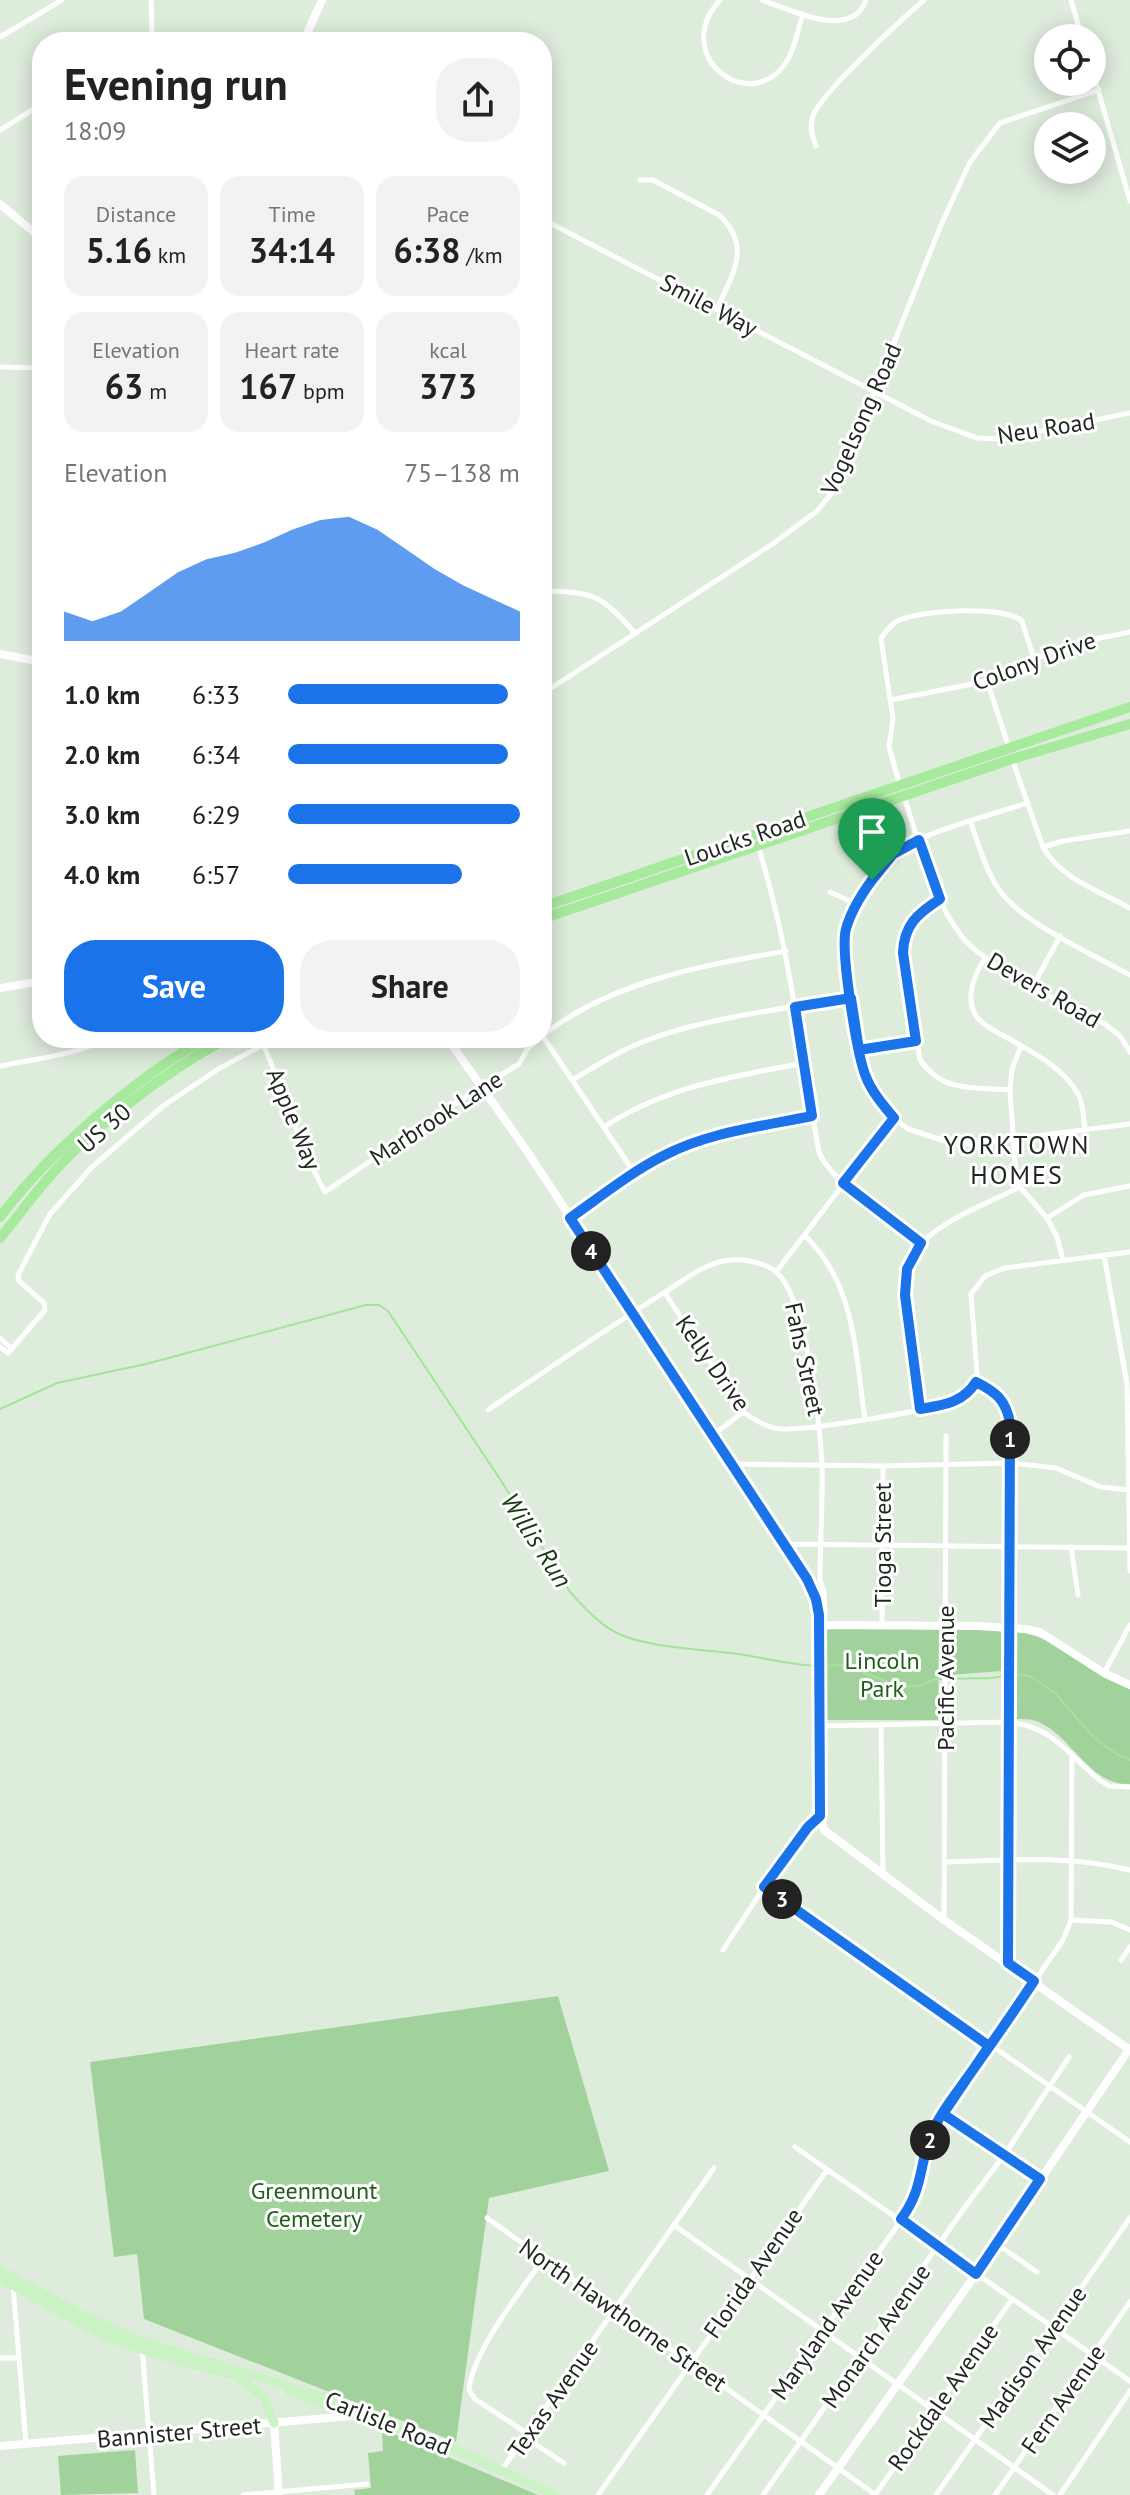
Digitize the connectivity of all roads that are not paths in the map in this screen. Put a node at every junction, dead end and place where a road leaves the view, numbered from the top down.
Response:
1 (62, 0) edge
2 (151, 0) edge
3 (322, 0) edge
4 (720, 0) edge
5 (762, 0) edge
6 (866, 0) edge
7 (924, 0) edge
8 (1071, 0) edge
9 (803, 14) junction
10 (1078, 24) edge
11 (151, 32) edge
12 (308, 32) edge
13 (0, 37) edge
14 (1080, 96) edge
15 (1101, 96) edge
16 (32, 110) edge
17 (0, 130) edge
18 (816, 146) dead end
19 (640, 180) dead end
20 (1130, 201) edge
21 (0, 204) edge
22 (552, 224) edge
23 (32, 231) edge
24 (717, 309) junction
25 (0, 367) edge
26 (32, 368) edge
27 (876, 392) junction
28 (1130, 413) edge
29 (552, 592) edge
30 (1130, 632) edge
31 (635, 633) junction
32 (0, 654) edge
33 (1034, 659) junction
34 (32, 660) edge
35 (987, 681) junction
36 (552, 687) edge
37 (891, 700) junction
38 (1130, 707) edge
39 (1130, 724) edge
40 (1011, 754) junction
41 (902, 791) junction
42 (1027, 803) junction
43 (971, 823) junction
44 (1130, 831) edge
45 (754, 834) junction
46 (919, 840) junction
47 (758, 846) junction
48 (1043, 847) junction
49 (830, 892) dead end
50 (940, 899) junction
51 (552, 904) edge
52 (856, 904) junction
53 (1130, 908) edge
54 (552, 916) edge
55 (1060, 936) junction
56 (786, 951) junction
57 (985, 958) junction
58 (1130, 975) edge
59 (32, 983) edge
60 (1033, 986) junction
61 (0, 988) edge
62 (851, 998) junction
63 (795, 1007) junction
64 (552, 1028) edge
65 (916, 1041) junction
66 (1021, 1046) junction
67 (87, 1048) edge
68 (191, 1048) edge
69 (211, 1048) edge
70 (250, 1048) edge
71 (264, 1048) edge
72 (454, 1048) edge
73 (528, 1048) edge
74 (550, 1048) edge
75 (859, 1050) junction
76 (1130, 1052) edge
77 (804, 1063) junction
78 (0, 1066) edge
79 (572, 1080) junction
80 (481, 1087) junction
81 (1010, 1090) junction
82 (812, 1116) junction
83 (894, 1118) junction
84 (1130, 1124) edge
85 (604, 1127) junction
86 (1085, 1130) junction
87 (1013, 1141) junction
88 (635, 1174) junction
89 (843, 1183) junction
90 (1130, 1186) edge
91 (1020, 1187) junction
92 (325, 1192) joint
93 (0, 1217) edge
94 (570, 1218) junction
95 (1047, 1218) junction
96 (805, 1236) junction
97 (0, 1238) edge
98 (921, 1243) junction
99 (1130, 1252) edge
100 (1104, 1255) junction
101 (1063, 1260) junction
102 (776, 1272) junction
103 (665, 1293) junction
104 (631, 1313) junction
105 (0, 1338) edge
106 (0, 1347) edge
107 (12, 1349) junction
108 (976, 1382) junction
109 (1129, 1384) edge
110 (920, 1409) junction
111 (488, 1410) dead end
112 (743, 1412) junction
113 (865, 1419) junction
114 (819, 1427) junction
115 (1129, 1434) edge
116 (713, 1435) junction
117 (946, 1436) dead end
118 (1011, 1463) junction
119 (734, 1464) junction
120 (947, 1464) junction
121 (822, 1465) junction
122 (883, 1466) junction
123 (1129, 1490) edge
124 (783, 1544) junction
125 (820, 1544) junction
126 (882, 1545) junction
127 (1010, 1545) junction
128 (946, 1546) junction
129 (1071, 1547) junction
130 (1129, 1548) edge
131 (1130, 1571) edge
132 (1078, 1595) dead end
133 (822, 1620) junction
134 (882, 1625) junction
135 (1130, 1625) edge
136 (946, 1626) junction
137 (1008, 1627) junction
138 (1104, 1673) junction
139 (1130, 1685) edge
140 (1008, 1722) junction
141 (944, 1724) junction
142 (881, 1725) junction
143 (820, 1726) junction
144 (1072, 1756) junction
145 (1130, 1787) edge
146 (820, 1816) junction
147 (1008, 1860) junction
148 (944, 1862) junction
149 (1071, 1862) junction
150 (1130, 1870) edge
151 (883, 1875) junction
152 (764, 1887) junction
153 (944, 1920) junction
154 (1071, 1920) junction
155 (1130, 1930) edge
156 (1130, 1947) edge
157 (723, 1950) dead end
158 (1121, 1960) dead end
159 (1008, 1963) junction
160 (1034, 1981) junction
161 (989, 2046) junction
162 (1130, 2049) edge
163 (1069, 2057) dead end
164 (1049, 2087) junction
165 (1088, 2113) junction
166 (943, 2114) junction
167 (1130, 2142) edge
168 (795, 2147) dead end
169 (1005, 2154) junction
170 (714, 2168) dead end
171 (827, 2170) junction
172 (1040, 2179) junction
173 (487, 2218) dead end
174 (1130, 2218) edge
175 (901, 2219) junction
176 (674, 2225) junction
177 (996, 2244) junction
178 (938, 2247) junction
179 (543, 2259) junction
180 (0, 2270) edge
181 (1037, 2272) dead end
182 (976, 2274) junction
183 (0, 2278) edge
184 (749, 2280) junction
185 (13, 2285) junction
186 (1012, 2299) junction
187 (1130, 2302) edge
188 (616, 2310) junction
189 (1055, 2327) junction
190 (823, 2330) junction
191 (142, 2345) junction
192 (1093, 2355) junction
193 (861, 2357) junction
194 (0, 2358) edge
195 (19, 2358) junction
196 (690, 2362) junction
197 (227, 2373) junction
198 (1130, 2381) edge
199 (899, 2383) junction
200 (1130, 2391) edge
201 (934, 2410) junction
202 (357, 2415) junction
203 (763, 2415) junction
204 (274, 2423) junction
205 (398, 2425) junction
206 (150, 2433) junction
207 (528, 2436) junction
208 (976, 2438) junction
209 (801, 2441) junction
210 (26, 2444) junction
211 (0, 2446) edge
212 (477, 2460) junction
213 (564, 2463) dead end
214 (1016, 2466) junction
215 (838, 2468) junction
216 (501, 2471) junction
217 (367, 2484) dead end
218 (279, 2494) edge
219 (154, 2495) edge
220 (243, 2495) edge
221 (555, 2495) edge
222 (598, 2495) edge
223 (707, 2495) edge
224 (763, 2495) edge
225 (819, 2495) edge
226 (875, 2495) edge
227 (936, 2495) edge
228 (995, 2495) edge
229 (1053, 2495) edge
230 (1060, 2495) edge

1 - 13 street
2 - 11 street
3 - 12 street
4 - 9 street
5 - 9 street
6 - 9 street
7 - 18 street
8 - 10 street
14 - 27 street, Vogelsong Road
15 - 20 street
16 - 17 street
19 - 24 street
21 - 23 street
22 - 24 street, Smile Way
24 - 27 street, Smile Way
25 - 26 street
27 - 28 street, Neu Road
27 - 31 street, Vogelsong Road
29 - 31 street
30 - 33 street, Colony Drive
31 - 36 street, Vogelsong Road
32 - 34 street
33 - 35 street, Colony Drive
33 - 37 street, Devers Road
35 - 37 street, Colony Drive
35 - 40 street
37 - 41 street, Devers Road
38 - 40 highway, Loucks Road
39 - 40 highway, Loucks Road
40 - 41 highway, Loucks Road
40 - 42 street
41 - 45 highway, Loucks Road
41 - 46 street, Devers Road
41 - 47 highway, Loucks Road
42 - 43 street
42 - 48 street
43 - 46 street
43 - 55 street
44 - 48 street
45 - 47 street
45 - 51 highway, Loucks Road
46 - 50 street, Devers Road
46 - 52 street
47 - 54 highway, Loucks Road
47 - 56 street
48 - 53 street
49 - 52 street
50 - 57 street, Devers Road
50 - 65 street
52 - 62 street
55 - 58 street
55 - 60 street
56 - 63 street
56 - 64 street, Marbrook Lane
57 - 60 street, Devers Road
57 - 66 street
59 - 61 street
60 - 76 street, Devers Road
62 - 63 street
62 - 75 street
63 - 77 street
63 - 79 street
65 - 75 street
65 - 81 street
66 - 81 street
66 - 86 street
67 - 78 street
68 - 93 highway, US 30 / US 30
69 - 97 highway, US 30 / US 30
70 - 107 street, Apple Way
71 - 92 street, Apple Way
72 - 80 street
73 - 80 street, Marbrook Lane
74 - 79 street
75 - 83 street
77 - 82 street
77 - 85 street
79 - 85 street
80 - 92 street, Marbrook Lane
80 - 94 street
81 - 87 street
82 - 88 street
82 - 89 street
83 - 87 street
83 - 89 street
84 - 86 street
85 - 88 street
86 - 87 street
87 - 91 street
88 - 94 street
89 - 96 street
89 - 98 street
90 - 95 street
91 - 95 street
91 - 98 street
94 - 104 street
95 - 101 street
96 - 102 street
96 - 113 street
98 - 110 street
99 - 100 street
100 - 101 street
100 - 109 street
101 - 108 street
102 - 103 street, Fahs Street
102 - 114 street, Fahs Street
103 - 104 street, Fahs Street
103 - 112 street, Kelly Drive
104 - 111 street, Fahs Street
104 - 116 street
105 - 107 street
106 - 107 street
108 - 110 street, Kelly Drive
108 - 118 street
109 - 115 street
110 - 113 street, Kelly Drive
112 - 114 street, Kelly Drive
112 - 116 street
113 - 114 street, Kelly Drive
114 - 121 street, Fahs Street
115 - 123 street
116 - 119 street
117 - 120 street, Pacific Avenue
118 - 120 street
118 - 123 street
118 - 127 street
119 - 121 street
119 - 124 street
120 - 122 street
120 - 128 street, Pacific Avenue
121 - 122 street
121 - 125 street, Fahs Street
122 - 126 street, Tioga Street
123 - 130 street
124 - 125 street
124 - 133 street
125 - 126 street
125 - 133 street, Fahs Street
126 - 128 street
126 - 134 street, Tioga Street
127 - 128 street
127 - 129 street
127 - 137 street
128 - 136 street, Pacific Avenue
129 - 130 street
129 - 132 street
130 - 131 street
133 - 134 street
133 - 143 street
134 - 136 street
135 - 138 street
136 - 137 street
136 - 141 street, Pacific Avenue
137 - 138 street
137 - 140 street
138 - 139 street
140 - 141 street
140 - 144 street
140 - 147 street
141 - 142 street
141 - 148 street, Pacific Avenue
142 - 143 street
142 - 151 street
143 - 146 street
144 - 145 street
144 - 149 street, Maryland Avenue
146 - 151 street
146 - 152 street
147 - 148 street
147 - 149 street
147 - 159 street
148 - 153 street, Pacific Avenue
149 - 150 street
149 - 154 street, Maryland Avenue
151 - 153 street
152 - 157 street
152 - 161 street
153 - 159 street
154 - 155 street
154 - 160 street, Maryland Avenue
156 - 158 street
159 - 160 street
160 - 161 street, Maryland Avenue
160 - 162 street
161 - 164 street
161 - 166 street, Maryland Avenue
162 - 165 street
163 - 164 street, Monarch Avenue
164 - 165 street
164 - 169 street, Monarch Avenue
165 - 167 street
165 - 172 street
166 - 169 street
166 - 175 street, Maryland Avenue
168 - 171 street
169 - 172 street
169 - 178 street, Monarch Avenue
170 - 176 street, Texas Avenue
171 - 175 street
171 - 184 street, Florida Avenue
172 - 177 street
173 - 179 street, North Hawthorne Street
174 - 189 street, Madison Avenue
175 - 178 street
175 - 190 street, Maryland Avenue
176 - 184 street
176 - 188 street, Texas Avenue
177 - 181 street
177 - 182 street
178 - 182 street
178 - 193 street, Monarch Avenue
179 - 188 street, North Hawthorne Street
179 - 207 street
180 - 191 main road, Carlisle Road
182 - 186 street
182 - 199 street
183 - 185 main road, Carlisle Road
184 - 190 street
184 - 196 street, Florida Avenue
185 - 191 main road, Carlisle Road
185 - 195 street
186 - 189 street
186 - 201 street, Rockdale Avenue
187 - 192 street, Fern Avenue
188 - 196 street, North Hawthorne Street
188 - 207 street, Texas Avenue
189 - 192 street
189 - 208 street, Madison Avenue
190 - 193 street
190 - 203 street, Maryland Avenue
191 - 197 main road, Carlisle Road
191 - 205 main road, Carlisle Road
191 - 206 street
192 - 198 street
192 - 214 street, Fern Avenue
193 - 199 street
193 - 209 street, Monarch Avenue
194 - 195 street
195 - 210 street
196 - 203 street, North Hawthorne Street
196 - 222 street, Florida Avenue
197 - 202 main road, Carlisle Road
197 - 204 main road
199 - 201 street
199 - 215 street
200 - 230 street
201 - 208 street
201 - 226 street, Rockdale Avenue
202 - 204 street, Bannister Street
202 - 205 main road
202 - 212 main road, Carlisle Road
203 - 209 street, North Hawthorne Street
203 - 223 street, Maryland Avenue
204 - 206 street, Bannister Street
204 - 218 street
205 - 212 main road, Carlisle Road
206 - 210 street, Bannister Street
206 - 219 street
207 - 213 street
207 - 216 street, Texas Avenue
208 - 214 street
208 - 227 street, Madison Avenue
209 - 215 street, North Hawthorne Street
209 - 224 street, Monarch Avenue
210 - 211 street, Bannister Street
212 - 216 main road
214 - 228 street, Fern Avenue
214 - 229 street
215 - 225 street
215 - 226 street, North Hawthorne Street
216 - 221 main road
217 - 218 street
218 - 220 street

